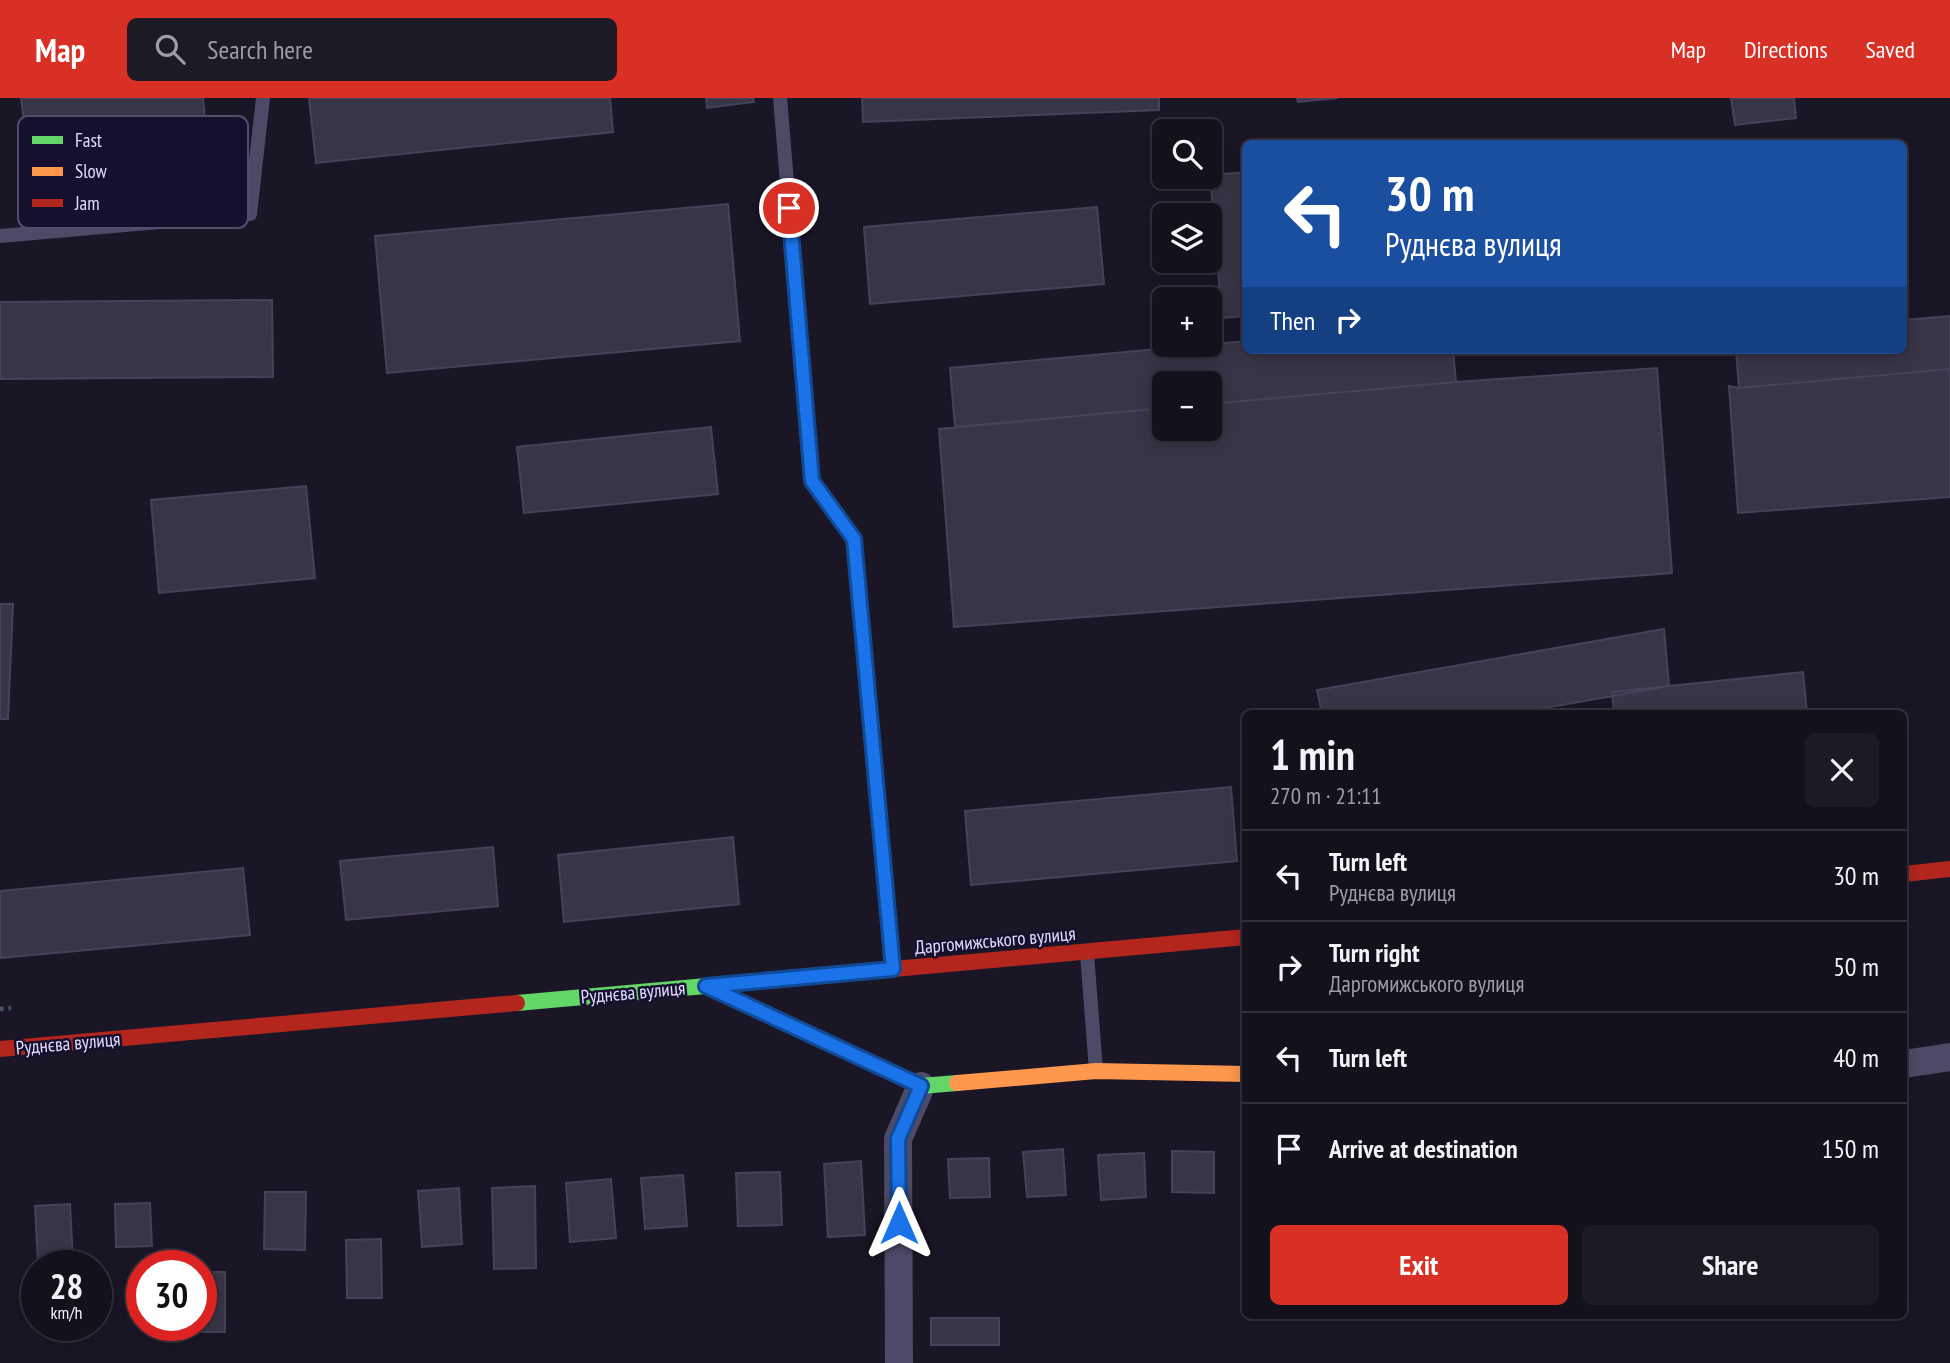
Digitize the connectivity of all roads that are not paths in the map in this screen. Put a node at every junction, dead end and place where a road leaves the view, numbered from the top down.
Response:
1 (263, 98) edge
2 (780, 98) edge
3 (248, 214) edge
4 (91, 228) edge
5 (0, 236) edge
6 (1950, 869) edge
7 (1907, 874) edge
8 (1242, 937) edge
9 (1087, 953) junction
10 (893, 969) junction
11 (706, 986) junction
12 (0, 1049) edge
13 (1950, 1057) edge
14 (1907, 1064) edge
15 (1096, 1071) junction
16 (1242, 1074) edge
17 (921, 1086) junction
18 (899, 1363) edge

1 - 3 lane
2 - 10 lane
4 - 5 lane
6 - 7 street
8 - 9 street, Даргомижського вулиця
9 - 10 street, Даргомижського вулиця
9 - 15 lane
10 - 11 street, Даргомижського вулиця
11 - 12 street, Руднєва вулиця
11 - 17 street, Руднєва вулиця
13 - 14 street
15 - 16 street, Руднєва вулиця
15 - 17 street, Руднєва вулиця
17 - 18 street

